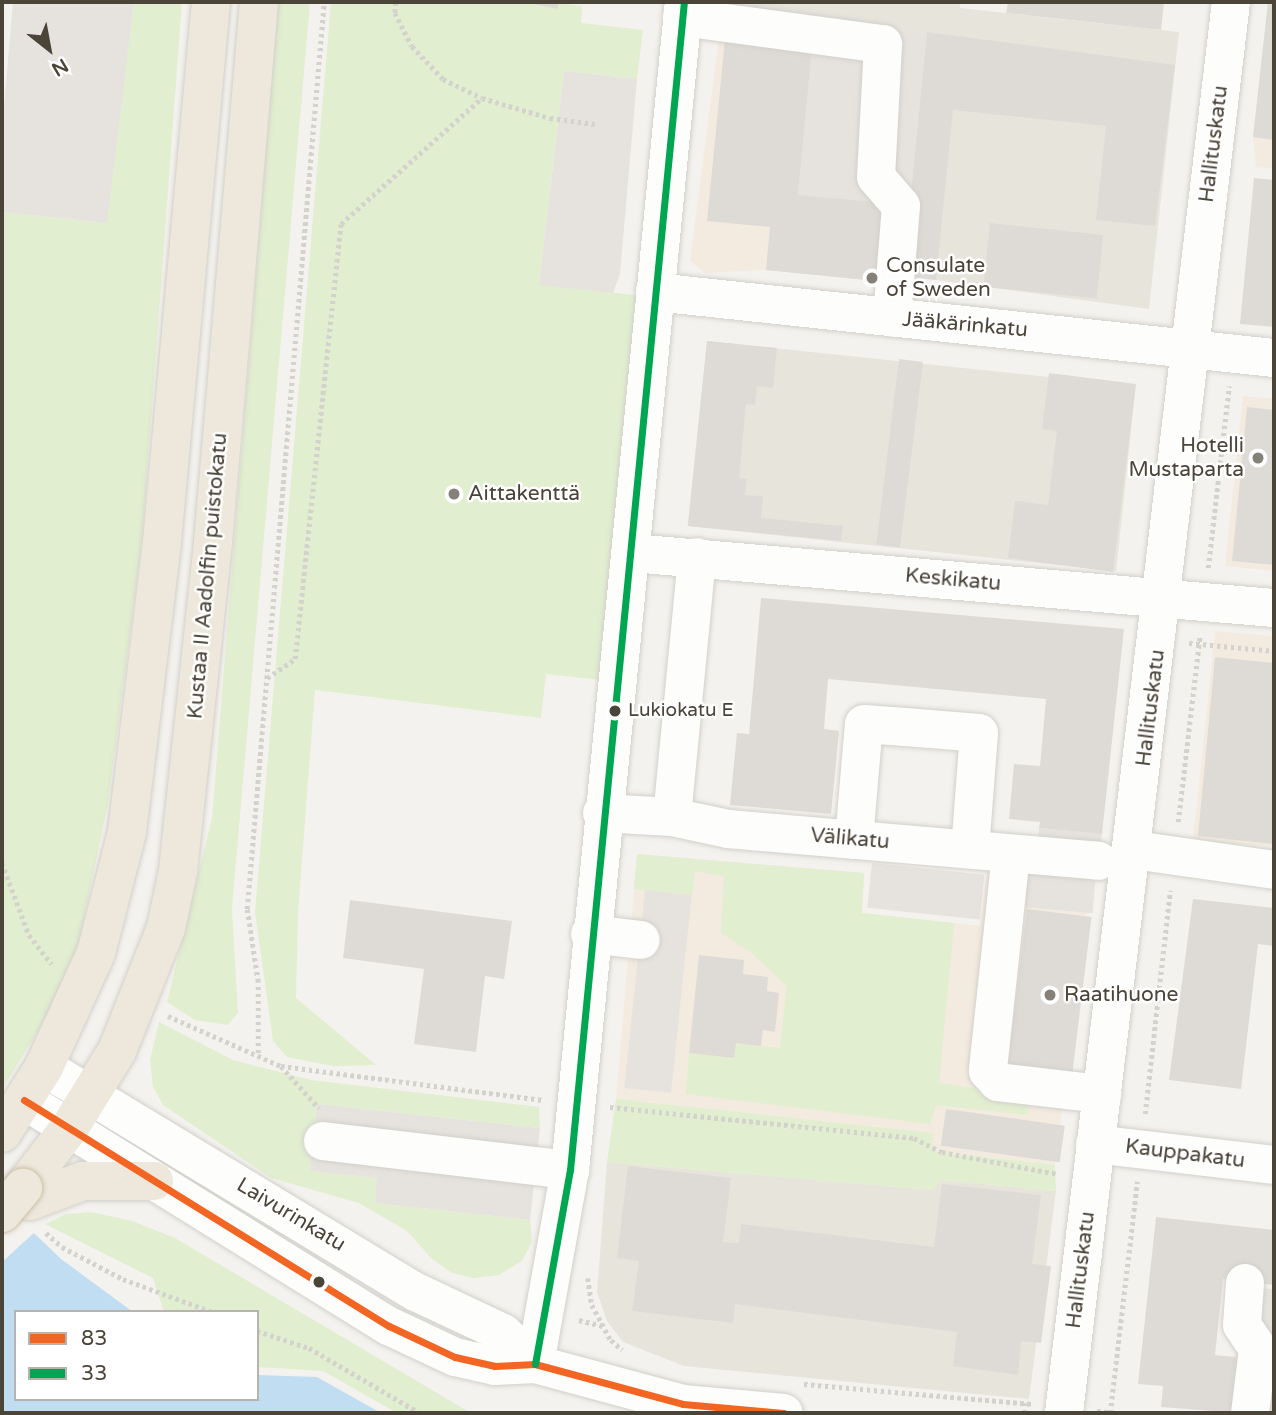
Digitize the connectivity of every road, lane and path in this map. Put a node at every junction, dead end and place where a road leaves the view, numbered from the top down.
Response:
1 (211, 2) edge
2 (259, 2) edge
3 (324, 2) edge
4 (396, 2) edge
5 (1231, 2) edge
6 (683, 9) edge
7 (482, 98) junction
8 (595, 124) dead end
9 (655, 292) junction
10 (892, 318) junction
11 (1188, 346) junction
12 (1274, 358) edge
13 (632, 552) junction
14 (697, 557) junction
15 (1163, 599) junction
16 (1274, 608) edge
17 (267, 678) junction
18 (602, 813) junction
19 (672, 817) junction
20 (854, 840) junction
21 (970, 849) junction
22 (1011, 853) junction
23 (1116, 856) junction
24 (2, 863) edge
25 (1274, 870) edge
26 (590, 934) junction
27 (641, 940) dead end
28 (57, 968) dead end
29 (168, 1016) dead end
30 (258, 1053) junction
31 (281, 1066) junction
32 (44, 1067) junction
33 (1102, 1094) junction
34 (92, 1095) junction
35 (24, 1100) junction
36 (577, 1104) junction
37 (70, 1127) junction
38 (2, 1133) edge
39 (323, 1141) joint
40 (1093, 1161) junction
41 (1274, 1165) edge
42 (570, 1170) junction
43 (154, 1181) junction
44 (19, 1208) edge
45 (1245, 1283) dead end
46 (207, 1310) edge
47 (259, 1332) edge
48 (535, 1364) junction
49 (788, 1398) edge
50 (1025, 1403) junction
51 (1064, 1410) edge
52 (420, 1413) edge
53 (1024, 1413) edge
54 (1117, 1413) edge
55 (1250, 1413) edge

1 - 32 highway
2 - 34 highway, Kustaa II Aadolfin puistokatu
3 - 17 path
4 - 7 path
5 - 11 street, Hallituskatu
6 - 9 street
6 - 10 street
7 - 8 path
7 - 17 path
9 - 10 street, Jääkärinkatu
9 - 13 street
10 - 11 street, Jääkärinkatu
11 - 12 street, Jääkärinkatu
11 - 15 street, Hallituskatu
13 - 14 street, Keskikatu
13 - 18 street
14 - 15 street, Keskikatu
14 - 19 street
15 - 16 street, Keskikatu
15 - 23 street, Hallituskatu
17 - 30 path
18 - 19 street, Välikatu
18 - 26 street
19 - 20 street, Välikatu
20 - 21 street, Välikatu
20 - 21 street
21 - 22 street, Välikatu
22 - 23 street, Välikatu
22 - 33 street
23 - 25 street, Välikatu
23 - 33 street, Hallituskatu
24 - 28 path
26 - 27 street
26 - 36 street
29 - 30 path
30 - 31 path
31 - 36 path
31 - 39 path
32 - 34 street, Laivurinkatu
32 - 35 highway
33 - 40 street, Hallituskatu
34 - 37 highway, Kustaa II Aadolfin puistokatu
34 - 48 street, Laivurinkatu
35 - 37 street, Laivurinkatu
35 - 38 highway
36 - 40 path
36 - 42 street
37 - 43 street, Laivurinkatu
37 - 44 highway, Kustaa II Aadolfin puistokatu
39 - 42 street
40 - 41 street, Kauppakatu
40 - 51 street, Hallituskatu
42 - 48 street
43 - 44 highway
43 - 48 street, Laivurinkatu
44 - 46 path
45 - 55 street
47 - 52 path
48 - 49 street, Laivurinkatu
49 - 50 path
50 - 51 path
50 - 53 path
51 - 54 path

